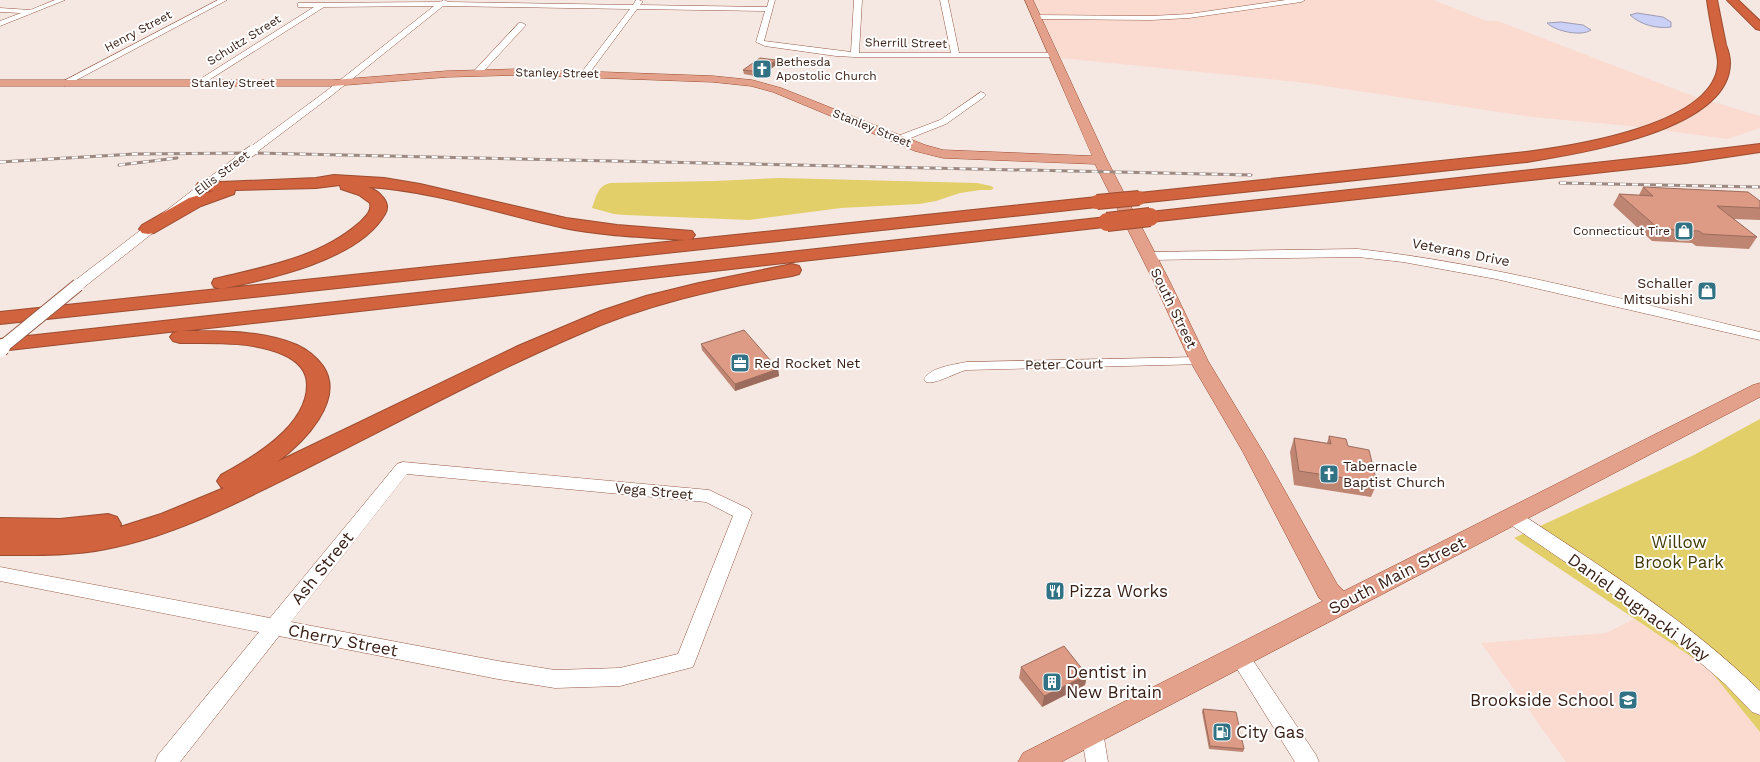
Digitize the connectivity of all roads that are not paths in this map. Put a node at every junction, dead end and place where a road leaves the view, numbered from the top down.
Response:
1 (60, 0) edge
2 (223, 0) edge
3 (640, 0) edge
4 (772, 0) edge
5 (858, 0) edge
6 (944, 0) edge
7 (1029, 0) edge
8 (1301, 0) edge
9 (1712, 0) edge
10 (1732, 0) edge
11 (1747, 0) edge
12 (443, 2) edge
13 (301, 5) dead end
14 (323, 5) junction
15 (635, 8) junction
16 (769, 9) junction
17 (0, 10) edge
18 (34, 11) junction
19 (1760, 13) edge
20 (1036, 16) junction
21 (0, 24) edge
22 (522, 25) dead end
23 (1760, 27) edge
24 (855, 55) junction
25 (1054, 55) junction
26 (956, 56) junction
27 (477, 73) junction
28 (585, 73) junction
29 (0, 83) edge
30 (64, 83) junction
31 (198, 83) junction
32 (343, 83) junction
33 (980, 95) dead end
34 (899, 139) junction
35 (1760, 148) edge
36 (1100, 160) junction
37 (316, 183) junction
38 (263, 185) junction
39 (204, 186) junction
40 (148, 229) junction
41 (1037, 229) junction
42 (815, 232) junction
43 (1149, 256) junction
44 (0, 312) edge
45 (0, 318) edge
46 (1760, 336) edge
47 (47, 340) junction
48 (0, 345) edge
49 (0, 349) edge
50 (1199, 361) junction
51 (931, 379) dead end
52 (1760, 389) edge
53 (403, 468) joint
54 (1511, 516) junction
55 (0, 528) edge
56 (0, 545) edge
57 (0, 574) edge
58 (1341, 604) junction
59 (274, 627) junction
60 (1239, 656) junction
61 (686, 661) joint
62 (1760, 705) edge
63 (1092, 732) junction
64 (166, 762) edge
65 (1033, 762) edge
66 (1097, 762) edge
67 (1308, 762) edge

1 - 18 street
2 - 30 street, Henry Street
3 - 15 street
4 - 16 street
5 - 24 street
6 - 26 street
7 - 20 main road, South Street
8 - 20 street
9 - 42 highway, bridge
10 - 23 highway
11 - 19 highway
12 - 14 street
12 - 15 street
12 - 32 street, Ellis Street
13 - 14 street
14 - 31 street, Schultz Street
15 - 16 street
15 - 28 street
16 - 24 street, Sherrill Street
17 - 18 street
18 - 21 street
20 - 25 main road, South Street
22 - 27 street
24 - 26 street, Sherrill Street
25 - 26 street, Sherrill Street
25 - 36 main road, South Street
27 - 28 main road, Stanley Street
27 - 32 main road, Stanley Street
28 - 34 main road, Stanley Street
29 - 30 main road, Stanley Street
30 - 31 main road, Stanley Street
31 - 32 main road, Stanley Street
32 - 39 street, Ellis Street, bridge
33 - 34 street
34 - 36 main road, Stanley Street
35 - 41 highway, bridge
36 - 43 main road, South Street
37 - 38 highway
37 - 42 highway
37 - 44 highway
38 - 39 highway
38 - 40 highway
39 - 40 street, Ellis Street
40 - 49 street, Ellis Street, bridge
41 - 47 highway
41 - 56 highway
42 - 45 highway
43 - 46 street, Veterans Drive
43 - 50 main road, South Street
47 - 48 highway
47 - 55 highway
50 - 51 street, Peter Court
50 - 58 main road, South Street
52 - 54 main road, South Main Street
53 - 59 street, Ash Street
53 - 61 street, Vega Street
54 - 58 main road, South Main Street
54 - 62 street, Daniel Bugnacki Way
57 - 59 street, Cherry Street
58 - 60 main road, South Main Street
59 - 61 street, Cherry Street
59 - 64 street, Ash Street
60 - 63 main road, South Main Street
60 - 67 street
63 - 65 main road, South Main Street
63 - 66 street

